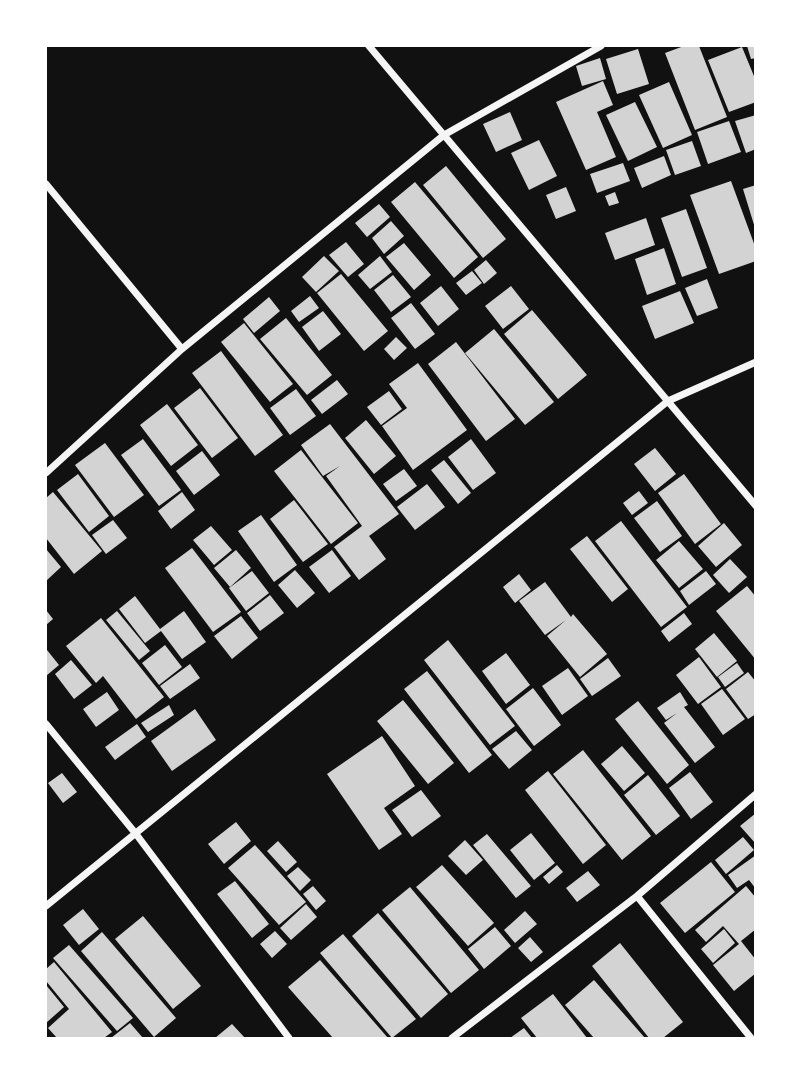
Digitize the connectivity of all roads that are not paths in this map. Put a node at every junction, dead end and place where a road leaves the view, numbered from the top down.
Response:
1 (369, 46) edge
2 (601, 46) edge
3 (444, 135) junction
4 (46, 184) edge
5 (182, 349) junction
6 (755, 362) edge
7 (668, 401) junction
8 (46, 473) edge
9 (755, 506) edge
10 (46, 724) edge
11 (755, 794) edge
12 (136, 834) junction
13 (637, 896) junction
14 (46, 906) edge
15 (289, 1038) edge
16 (452, 1038) edge
17 (751, 1038) edge

1 - 3 street
2 - 3 street
3 - 5 street
3 - 7 street
4 - 5 street
5 - 8 street
6 - 7 street
7 - 9 street
7 - 12 street
10 - 12 street
11 - 13 street
12 - 14 street
12 - 15 street
13 - 16 street
13 - 17 street

